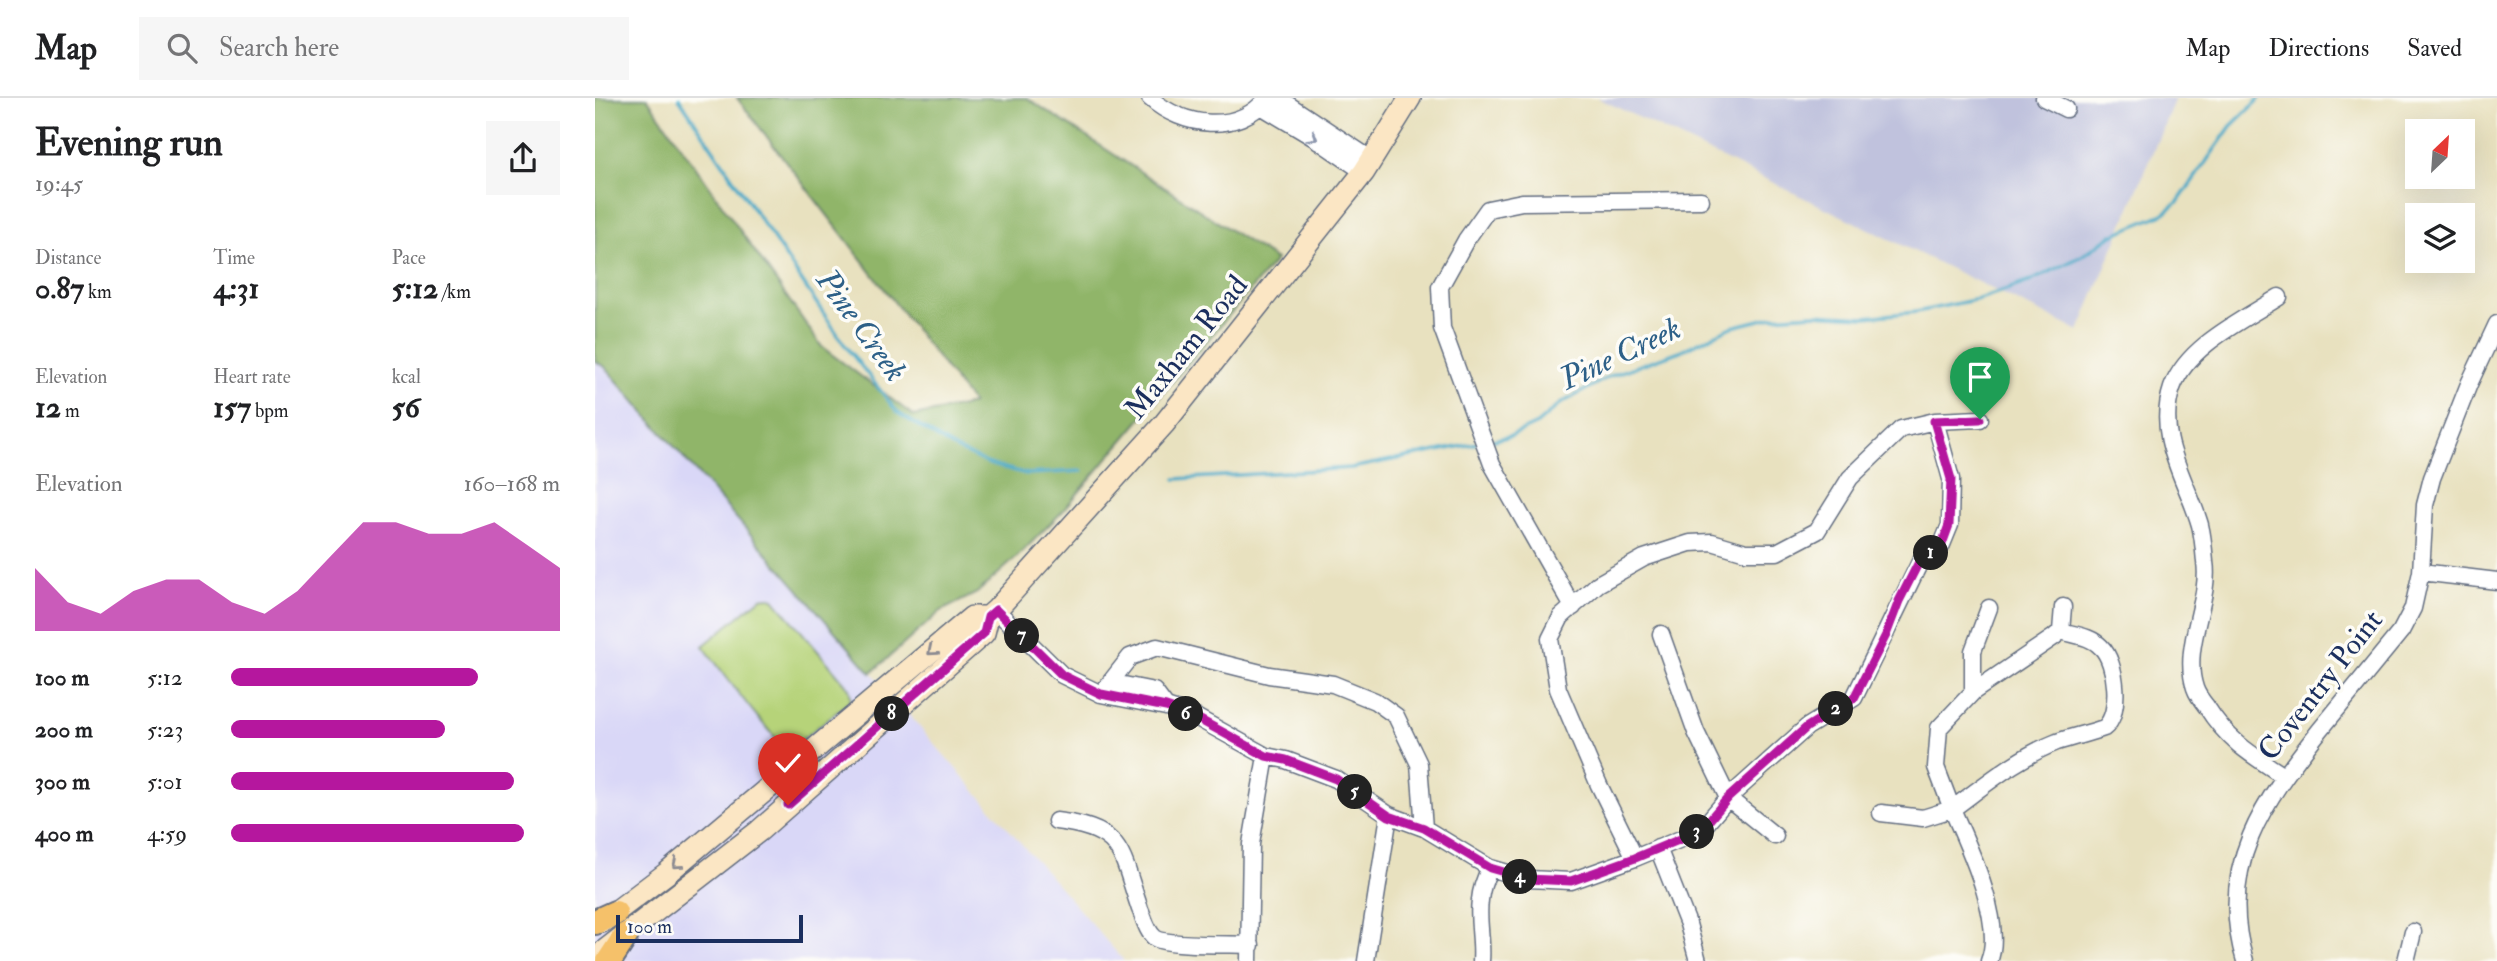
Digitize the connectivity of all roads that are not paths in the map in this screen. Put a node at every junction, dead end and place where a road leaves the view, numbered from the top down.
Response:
1 (1150, 98) edge
2 (1277, 98) edge
3 (1410, 98) edge
4 (2044, 98) edge
5 (1264, 102) edge
6 (2066, 109) dead end
7 (1368, 166) junction
8 (1701, 200) dead end
9 (2279, 297) dead end
10 (2497, 324) edge
11 (1980, 419) dead end
12 (1934, 421) junction
13 (2420, 572) junction
14 (2497, 581) edge
15 (1573, 607) junction
16 (2063, 607) dead end
17 (1989, 608) dead end
18 (992, 613) junction
19 (2061, 631) junction
20 (1661, 634) dead end
21 (1973, 692) junction
22 (1105, 695) junction
23 (1166, 707) junction
24 (842, 726) junction
25 (1266, 756) junction
26 (2284, 776) junction
27 (1728, 798) junction
28 (1952, 809) junction
29 (1881, 813) dead end
30 (1389, 816) junction
31 (1056, 821) dead end
32 (765, 826) junction
33 (1424, 828) junction
34 (1775, 836) dead end
35 (1658, 848) junction
36 (1635, 858) junction
37 (1490, 868) junction
38 (601, 921) edge
39 (2413, 932) dead end
40 (626, 935) junction
41 (1250, 953) edge
42 (595, 958) edge
43 (609, 961) edge
44 (1366, 961) edge
45 (1481, 961) edge
46 (1698, 961) edge
47 (1989, 961) edge
48 (2245, 961) edge
49 (2406, 961) edge

1 - 5 street
2 - 7 street
3 - 7 main road, Maxham Road
4 - 6 street
5 -> 7 street
7 - 18 main road, Maxham Road
8 - 15 street
9 - 26 street
10 - 13 street, Coventry Point
11 - 12 street
12 - 15 street
12 - 27 street
13 - 14 street
13 - 26 street, Coventry Point
15 - 36 street
16 - 19 street
17 - 21 street
18 - 22 street
18 -> 24 main road, Maxham Road
18 - 32 main road, Maxham Road
19 - 21 street
19 - 28 street
20 - 27 street
21 - 28 street
22 - 23 street
22 - 23 street
22 - 33 street
23 - 25 street
24 - 32 main road
24 -> 38 main road, Maxham Road
25 - 30 street
25 - 41 street
26 - 48 street, Coventry Point
27 - 34 street
27 - 35 street
28 - 29 street
28 - 47 street
30 - 33 street
30 - 44 street
31 - 41 street
32 - 40 main road, Maxham Road
33 - 37 street
35 - 36 street
35 - 46 street
36 - 37 street
37 - 45 street
39 - 49 street
40 - 42 main road, Maxham Road
40 - 43 highway

